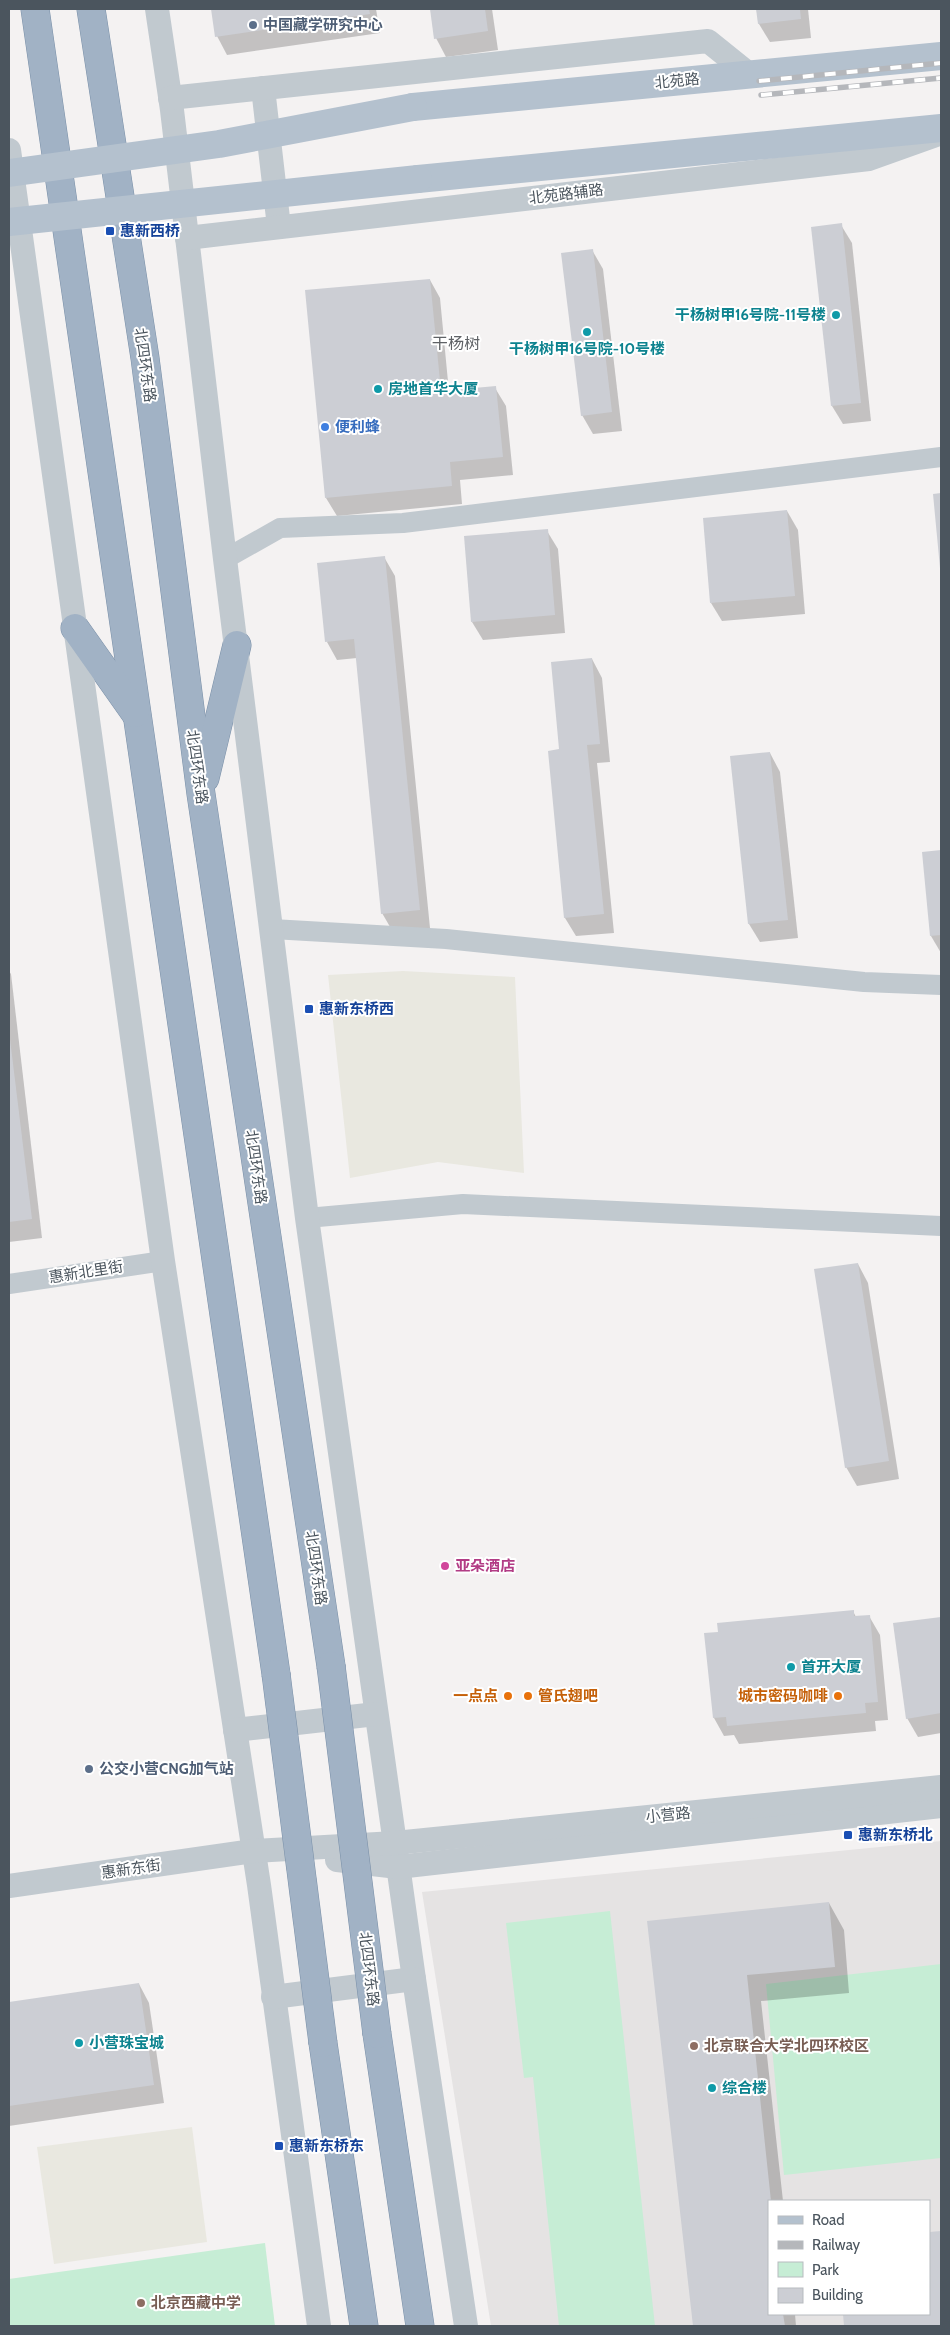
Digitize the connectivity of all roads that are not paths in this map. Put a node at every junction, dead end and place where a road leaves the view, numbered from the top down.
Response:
1 (35, 9) edge
2 (91, 9) edge
3 (157, 9) edge
4 (941, 56) edge
5 (749, 74) junction
6 (263, 88) junction
7 (170, 98) junction
8 (941, 128) edge
9 (941, 133) edge
10 (9, 150) edge
11 (9, 173) edge
12 (9, 222) edge
13 (279, 227) junction
14 (187, 238) junction
15 (16, 262) edge
16 (941, 458) edge
17 (225, 559) junction
18 (75, 628) junction
19 (237, 645) junction
20 (138, 717) junction
21 (201, 794) junction
22 (272, 930) junction
23 (941, 985) edge
24 (307, 1218) junction
25 (941, 1226) edge
26 (164, 1261) junction
27 (9, 1284) edge
28 (376, 1714) junction
29 (235, 1730) junction
30 (941, 1787) edge
31 (941, 1806) edge
32 (395, 1844) junction
33 (253, 1851) junction
34 (398, 1867) junction
35 (9, 1886) edge
36 (414, 1979) junction
37 (273, 1997) junction
38 (319, 2326) edge
39 (364, 2326) edge
40 (420, 2326) edge
41 (466, 2326) edge

1 - 20 highway
2 - 21 highway, 北四环东路
3 - 7 street
4 - 5 main road, 北苑路
5 - 6 street
5 - 11 main road, 北苑路, bridge
6 - 7 street
6 - 13 street
7 - 14 street
8 - 12 main road, bridge
9 - 13 street, 北苑路辅路
10 - 15 street
13 - 14 street, 北苑路辅路
14 - 17 street
15 - 18 street
16 - 17 street
17 - 19 street
18 - 20 highway
18 - 26 street
19 - 21 highway
19 - 22 street
20 - 39 highway, bridge
21 - 40 highway, 北四环东路, bridge
22 - 23 street
22 - 24 street
24 - 25 street
24 - 28 street
26 - 27 street, 惠新北里街
26 - 29 street
28 - 29 street
28 - 32 street
29 - 33 street
30 - 32 street, 小营路
31 - 34 street, 小营路
32 - 33 street, 小营路
32 - 34 street
33 - 34 street, 小营路
33 - 35 street, 惠新东街
33 - 37 street
34 - 36 street
36 - 37 street
36 - 41 street
37 - 38 street

